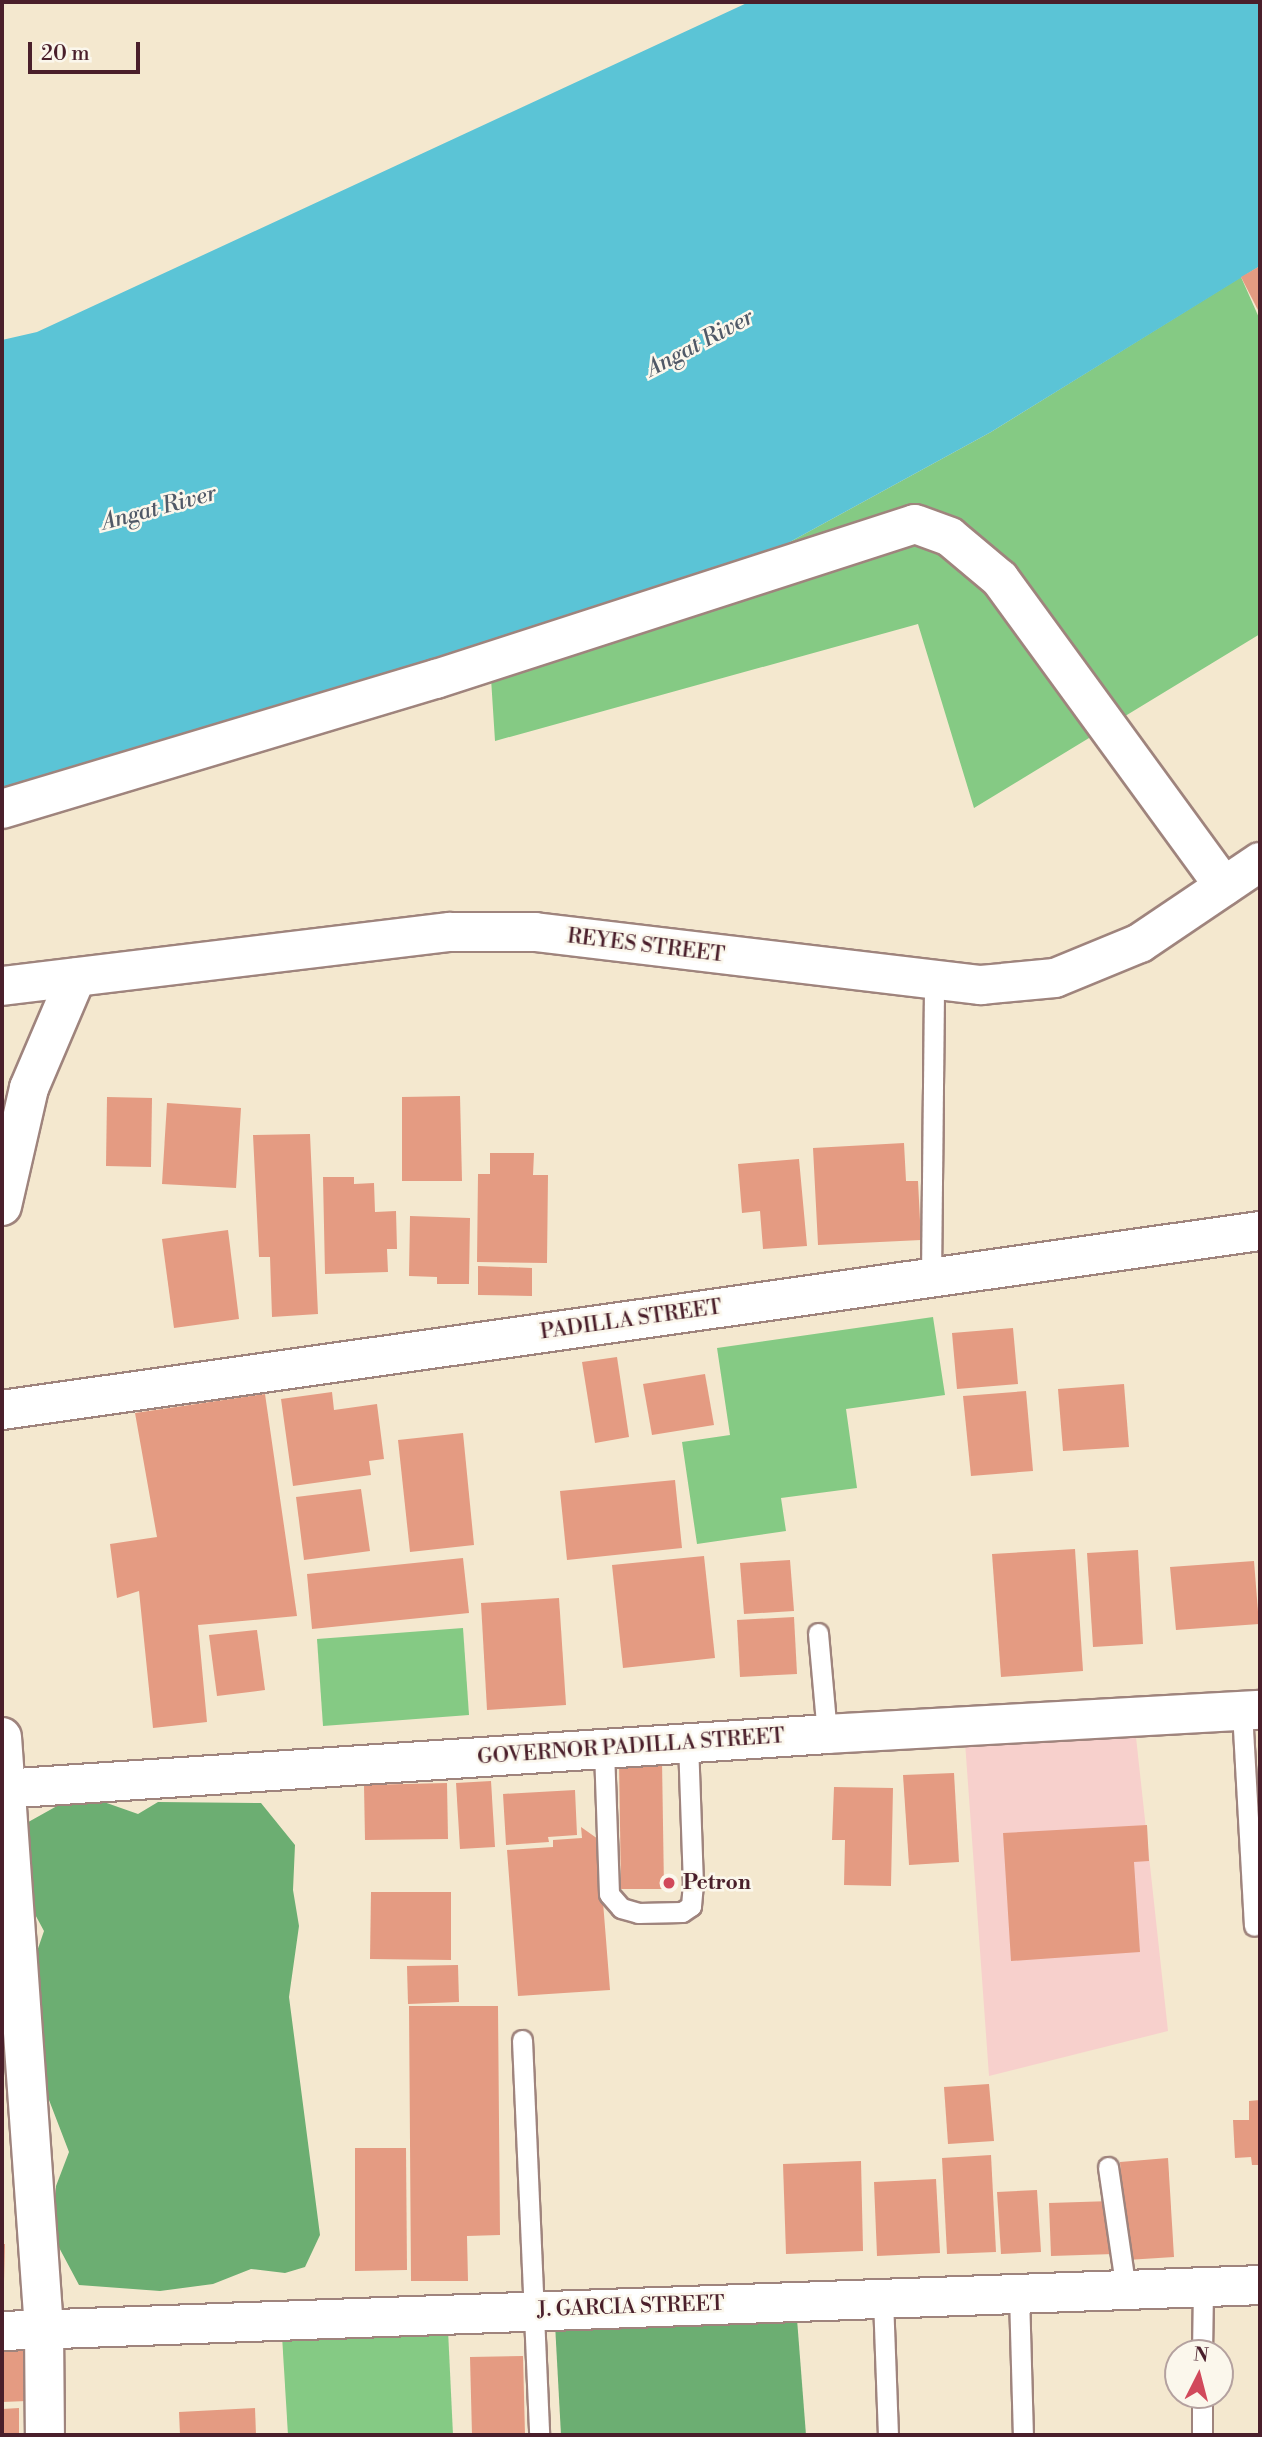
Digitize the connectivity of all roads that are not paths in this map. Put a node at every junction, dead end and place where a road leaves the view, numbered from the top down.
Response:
1 (2, 809) edge
2 (1260, 862) edge
3 (1224, 886) junction
4 (76, 978) junction
5 (934, 981) junction
6 (2, 986) edge
7 (2, 1206) edge
8 (1260, 1231) edge
9 (931, 1278) junction
10 (2, 1410) edge
11 (818, 1633) dead end
12 (1251, 1711) edge
13 (827, 1734) junction
14 (2, 1737) edge
15 (688, 1744) junction
16 (604, 1750) junction
17 (2, 1789) edge
18 (1254, 1926) dead end
19 (523, 2040) dead end
20 (1108, 2167) dead end
21 (1260, 2285) edge
22 (1202, 2287) junction
23 (1126, 2290) junction
24 (1019, 2294) junction
25 (883, 2299) junction
26 (531, 2311) junction
27 (44, 2329) junction
28 (2, 2330) edge
29 (1202, 2339) edge
30 (1202, 2409) edge
31 (45, 2435) edge
32 (538, 2435) edge
33 (888, 2435) edge
34 (1023, 2435) edge
35 (1202, 2435) edge

1 - 3 street
2 - 3 street, REYES STREET
3 - 5 street, REYES STREET
4 - 5 street, REYES STREET
4 - 6 street, REYES STREET
4 - 7 street
5 - 9 lane
8 - 9 street, PADILLA STREET
9 - 10 street, PADILLA STREET
11 - 13 lane
12 - 13 street, GOVERNOR PADILLA STREET
12 - 18 lane
13 - 15 street, GOVERNOR PADILLA STREET
14 - 17 street
15 - 16 street, GOVERNOR PADILLA STREET
15 - 16 lane
16 - 17 street, GOVERNOR PADILLA STREET
17 - 27 street
19 - 26 lane
20 - 23 lane
21 - 22 street, J. GARCIA STREET
22 - 23 street, J. GARCIA STREET
22 - 29 lane
23 - 24 street, J. GARCIA STREET
24 - 25 street, J. GARCIA STREET
24 - 34 lane
25 - 26 street, J. GARCIA STREET
25 - 33 lane
26 - 27 street, J. GARCIA STREET
26 - 32 lane
27 - 28 street, J. GARCIA STREET
27 - 31 street
30 - 35 lane

